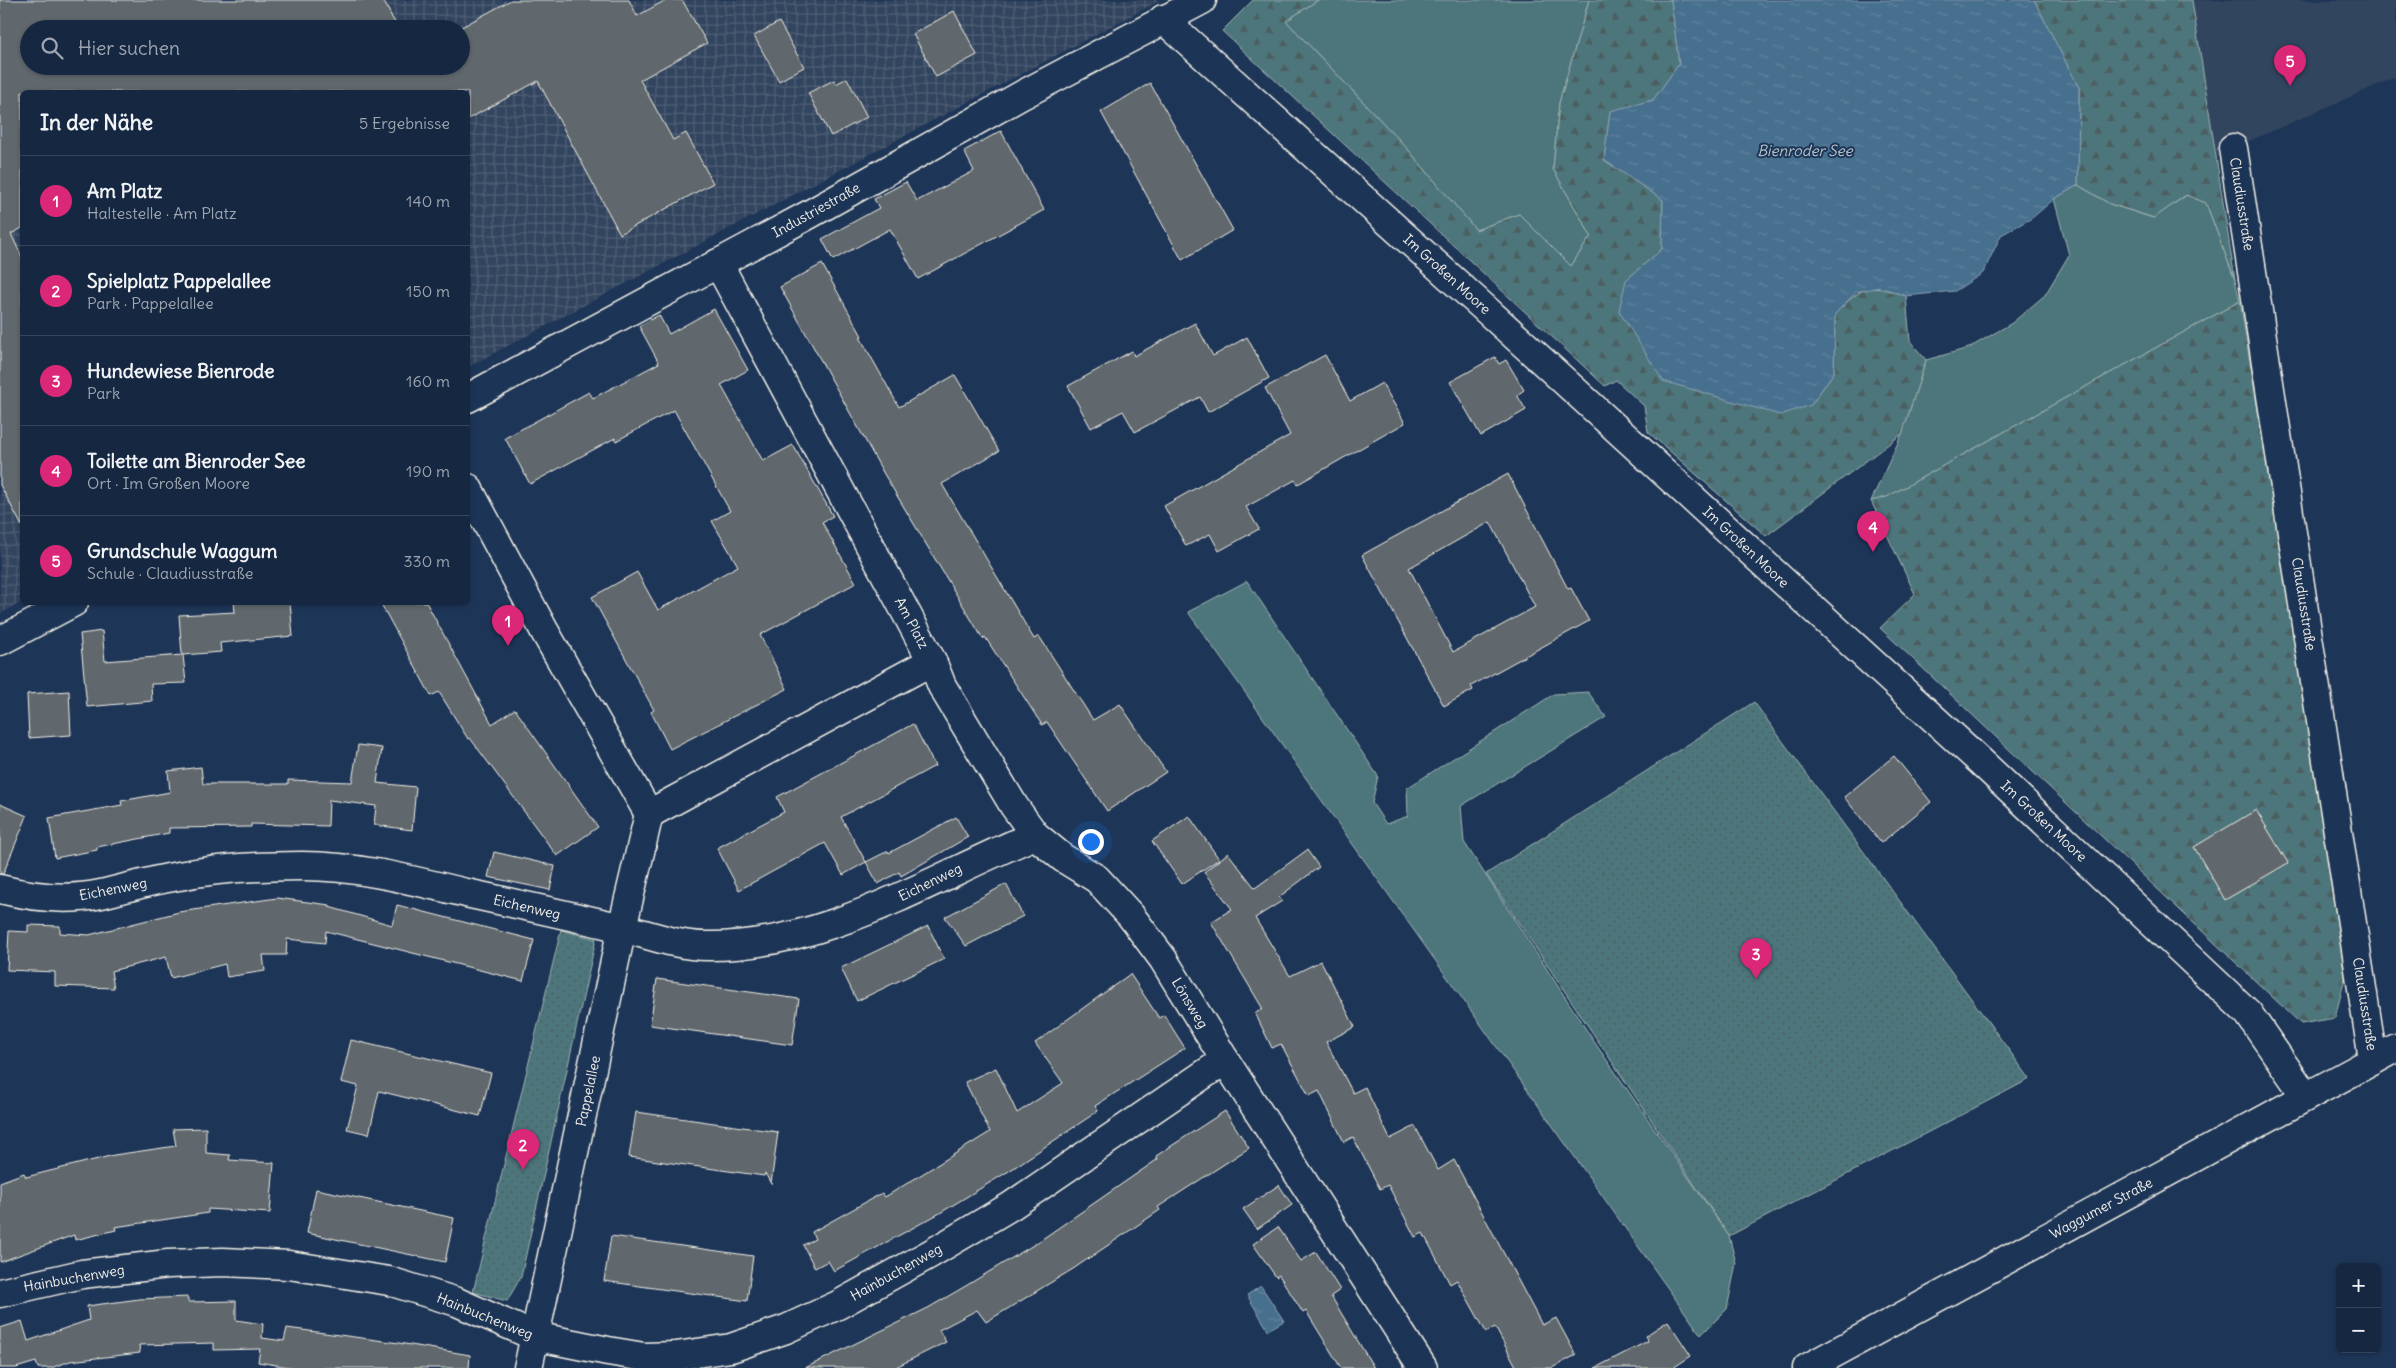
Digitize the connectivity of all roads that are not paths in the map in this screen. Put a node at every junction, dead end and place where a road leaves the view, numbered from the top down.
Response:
1 (1202, 0) edge
2 (1163, 19) junction
3 (2233, 148) dead end
4 (718, 263) junction
5 (470, 397) edge
6 (470, 492) edge
7 (68, 605) edge
8 (0, 641) edge
9 (932, 661) junction
10 (649, 814) junction
11 (1035, 835) junction
12 (0, 889) edge
13 (622, 928) junction
14 (2384, 1054) edge
15 (1225, 1060) junction
16 (2306, 1097) junction
17 (0, 1293) edge
18 (534, 1336) junction
19 (528, 1368) edge
20 (1423, 1368) edge
21 (1807, 1368) edge

1 - 2 street, Industriestraße
2 - 4 street, Industriestraße
2 - 16 street, Im Großen Moore
3 - 14 street, Claudiusstraße
4 - 5 street, Industriestraße
4 - 9 street, Am Platz
6 - 10 street
7 - 8 street
9 - 10 street, Am Platz
9 - 11 street, Lönsweg
10 - 13 street, Pappelallee
11 - 13 street, Eichenweg
11 - 15 street, Lönsweg
12 - 13 street, Eichenweg
13 - 18 street, Pappelallee
14 - 16 street, Waggumer Straße
15 - 18 street, Hainbuchenweg
15 - 20 street, Lönsweg
16 - 21 street, Waggumer Straße
17 - 18 street, Hainbuchenweg
18 - 19 street, Pappelallee

